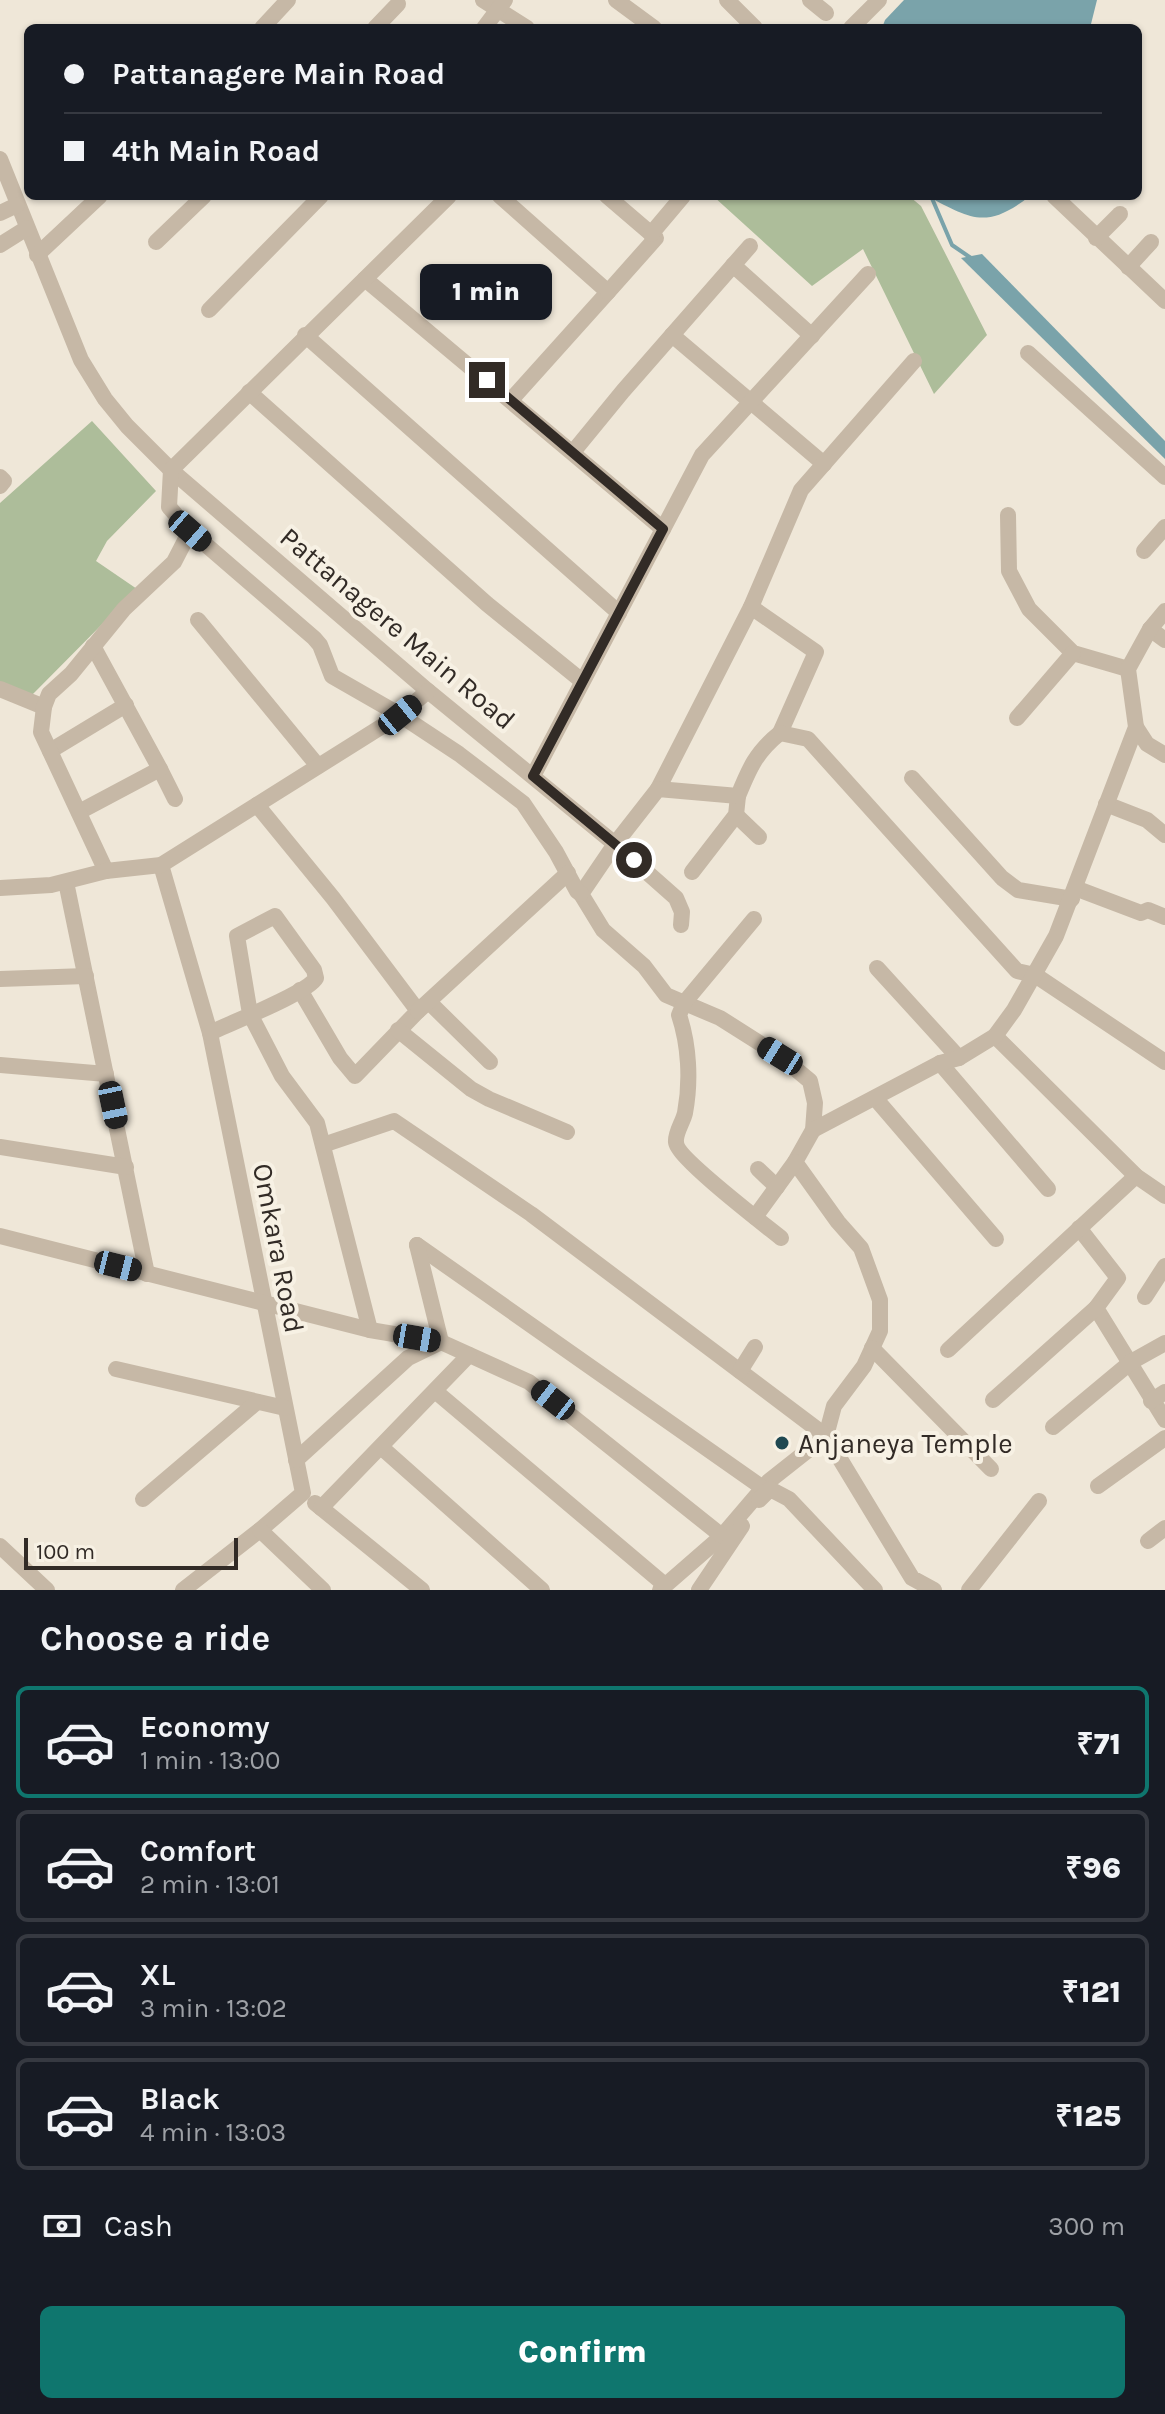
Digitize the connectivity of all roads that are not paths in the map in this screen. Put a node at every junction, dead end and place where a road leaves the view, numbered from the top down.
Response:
1 (288, 0) edge
2 (483, 0) edge
3 (616, 0) edge
4 (727, 0) edge
5 (810, 0) edge
6 (879, 0) edge
7 (398, 4) dead end
8 (502, 5) edge
9 (826, 13) dead end
10 (266, 24) edge
11 (379, 24) edge
12 (487, 24) edge
13 (523, 24) edge
14 (649, 24) edge
15 (751, 24) edge
16 (855, 24) edge
17 (0, 159) edge
18 (96, 200) edge
19 (200, 200) edge
20 (317, 200) edge
21 (445, 200) edge
22 (504, 200) edge
23 (612, 200) edge
24 (680, 200) edge
25 (1058, 200) edge
26 (17, 205) junction
27 (0, 213) edge
28 (1120, 214) dead end
29 (27, 228) junction
30 (651, 234) junction
31 (1096, 238) junction
32 (156, 242) dead end
33 (1151, 242) dead end
34 (0, 245) edge
35 (750, 246) dead end
36 (37, 255) junction
37 (733, 265) junction
38 (1128, 267) junction
39 (868, 274) dead end
40 (365, 279) junction
41 (608, 292) junction
42 (1165, 301) edge
43 (209, 310) dead end
44 (305, 335) junction
45 (672, 335) junction
46 (812, 336) junction
47 (1028, 353) dead end
48 (914, 361) dead end
49 (249, 392) junction
50 (511, 400) junction
51 (751, 402) junction
52 (573, 452) junction
53 (824, 464) junction
54 (171, 470) junction
55 (0, 477) edge
56 (1165, 477) edge
57 (0, 486) edge
58 (1008, 515) dead end
59 (1165, 527) edge
60 (663, 529) junction
61 (190, 531) junction
62 (1144, 551) dead end
63 (751, 607) junction
64 (1165, 611) edge
65 (619, 613) junction
66 (198, 620) dead end
67 (1150, 629) junction
68 (1165, 640) edge
69 (93, 646) junction
70 (1073, 653) junction
71 (1128, 669) junction
72 (582, 681) junction
73 (0, 689) edge
74 (428, 691) junction
75 (126, 705) junction
76 (44, 707) junction
77 (400, 715) junction
78 (1017, 718) dead end
79 (1136, 727) junction
80 (780, 733) junction
81 (50, 751) junction
82 (1165, 755) edge
83 (318, 766) junction
84 (160, 769) junction
85 (533, 776) junction
86 (912, 778) dead end
87 (658, 789) junction
88 (738, 796) junction
89 (175, 799) dead end
90 (1106, 804) junction
91 (257, 805) junction
92 (79, 812) junction
93 (736, 815) junction
94 (1165, 835) edge
95 (759, 837) dead end
96 (615, 844) junction
97 (161, 865) junction
98 (106, 871) junction
99 (692, 872) dead end
100 (568, 873) junction
101 (66, 882) junction
102 (0, 888) edge
103 (1073, 893) junction
104 (581, 894) junction
105 (1165, 917) edge
106 (754, 919) dead end
107 (681, 925) dead end
108 (877, 968) dead end
109 (1035, 975) junction
110 (86, 976) junction
111 (0, 979) edge
112 (300, 990) junction
113 (684, 1003) junction
114 (424, 1007) junction
115 (250, 1014) junction
116 (398, 1030) junction
117 (210, 1033) junction
118 (995, 1036) junction
119 (959, 1058) junction
120 (490, 1062) dead end
121 (1165, 1062) edge
122 (940, 1063) junction
123 (0, 1065) edge
124 (106, 1074) junction
125 (875, 1098) junction
126 (813, 1130) junction
127 (567, 1132) dead end
128 (323, 1145) junction
129 (0, 1147) edge
130 (795, 1162) junction
131 (126, 1167) junction
132 (758, 1169) dead end
133 (1136, 1176) junction
134 (777, 1187) junction
135 (1048, 1189) dead end
136 (1163, 1191) edge
137 (755, 1217) junction
138 (1079, 1228) junction
139 (0, 1236) edge
140 (781, 1238) dead end
141 (996, 1239) dead end
142 (1165, 1266) edge
143 (147, 1274) junction
144 (1145, 1297) dead end
145 (263, 1303) junction
146 (1096, 1308) junction
147 (370, 1330) junction
148 (441, 1342) junction
149 (1165, 1343) edge
150 (755, 1347) dead end
151 (872, 1348) junction
152 (948, 1350) dead end
153 (469, 1355) junction
154 (1131, 1362) junction
155 (116, 1369) dead end
156 (740, 1371) junction
157 (435, 1391) junction
158 (1158, 1396) edge
159 (993, 1400) dead end
160 (257, 1402) junction
161 (285, 1408) junction
162 (1165, 1420) edge
163 (1053, 1427) dead end
164 (826, 1436) junction
165 (1165, 1438) edge
166 (381, 1447) junction
167 (296, 1460) junction
168 (991, 1469) dead end
169 (1098, 1486) dead end
170 (763, 1488) junction
171 (303, 1493) junction
172 (143, 1499) dead end
173 (1039, 1501) dead end
174 (321, 1508) junction
175 (1165, 1528) edge
176 (260, 1530) junction
177 (722, 1536) junction
178 (1148, 1541) dead end
179 (0, 1546) edge
180 (907, 1584) edge
181 (312, 1587) edge
182 (662, 1588) edge
183 (47, 1590) edge
184 (183, 1590) edge
185 (422, 1590) edge
186 (542, 1590) edge
187 (699, 1590) edge
188 (875, 1590) edge
189 (934, 1590) edge
190 (969, 1590) edge

1 - 10 street
2 - 8 street
3 - 14 street
4 - 15 street
5 - 9 street
6 - 16 street
7 - 11 street
8 - 12 street
8 - 13 street
17 - 26 street, Pattanagere Main Road
18 - 36 street
19 - 32 street
20 - 43 street
21 - 40 street
22 - 41 street
23 - 30 street
24 - 30 street
25 - 31 street
26 - 27 street
26 - 29 street, Pattanagere Main Road
28 - 31 street
29 - 34 street
29 - 36 street, Pattanagere Main Road
30 - 41 street
31 - 38 street
33 - 38 street
35 - 37 street
36 - 54 street, Pattanagere Main Road
37 - 45 street
37 - 46 street
38 - 42 street
39 - 46 street
40 - 44 street
40 - 50 street
41 - 50 street
44 - 49 street
44 - 65 street
45 - 51 street
45 - 52 street
46 - 51 street
47 - 56 street
48 - 53 street
49 - 54 street
49 - 72 street
50 - 52 street
51 - 53 street
51 - 60 street
52 - 60 street
53 - 63 street
54 - 61 street
54 - 74 street, Pattanagere Main Road
55 - 57 street
58 - 70 street
59 - 62 street
60 - 65 street
61 - 69 street
61 - 77 street
63 - 80 street
63 - 87 street
64 - 67 street
65 - 72 street
66 - 83 street
67 - 68 street
67 - 71 street
69 - 75 street
69 - 76 street
70 - 71 street
70 - 78 street
71 - 79 street
72 - 85 street
73 - 76 street
74 - 77 street
74 - 85 street, Pattanagere Main Road
75 - 81 street
75 - 84 street
76 - 81 street
77 - 83 street
77 - 100 street
79 - 82 street
79 - 90 street
80 - 88 street
80 - 109 street
81 - 92 street
83 - 91 street
84 - 89 street
84 - 92 street
85 - 96 street, Pattanagere Main Road
86 - 103 street
87 - 88 street
87 - 96 street
88 - 93 street
90 - 94 street
90 - 103 street
91 - 97 street
91 - 114 street
92 - 98 street
93 - 95 street
93 - 99 street
96 - 104 street
96 - 107 street, Pattanagere Main Road
97 - 98 street
97 - 117 street, Omkara Road
98 - 101 street
100 - 104 street
100 - 114 street
101 - 102 street
101 - 110 street
103 - 105 street
103 - 109 street
104 - 113 street
106 - 113 street
108 - 119 street
109 - 118 street
109 - 121 street
110 - 111 street
110 - 124 street
112 - 115 street
112 - 115 street
112 - 116 street
113 - 126 street
113 - 137 street
114 - 116 street
114 - 120 street
115 - 117 street
115 - 128 street
116 - 127 street
117 - 145 street, Omkara Road
118 - 119 street
118 - 133 street
119 - 122 street
122 - 125 street
122 - 135 street
123 - 124 street
124 - 131 street
125 - 126 street
125 - 141 street
126 - 130 street
128 - 147 street
128 - 156 street
129 - 131 street
130 - 134 street
130 - 151 street
131 - 143 street
132 - 134 street
133 - 136 street
133 - 138 street
134 - 137 street
137 - 140 street
138 - 146 street
138 - 152 street
139 - 143 street
142 - 144 street
143 - 145 street
145 - 147 street
145 - 161 street, Omkara Road
146 - 154 street
146 - 159 street
147 - 148 street
148 - 153 street
148 - 167 street
148 - 170 street
149 - 154 street
150 - 156 street
151 - 164 street
151 - 168 street
153 - 157 street
153 - 177 street
154 - 158 street
154 - 163 street
155 - 160 street
156 - 164 street
157 - 166 street
157 - 182 street
158 - 162 street
160 - 161 street
160 - 172 street
161 - 167 street, Omkara Road
164 - 170 street
164 - 180 street
165 - 169 street
166 - 174 street
166 - 186 street
167 - 171 street, Omkara Road
170 - 177 street
171 - 174 street
171 - 176 street
173 - 190 street
174 - 185 street
175 - 178 street
176 - 181 street
176 - 184 street
177 - 182 street
179 - 183 street
180 - 189 street
187 - 188 street

